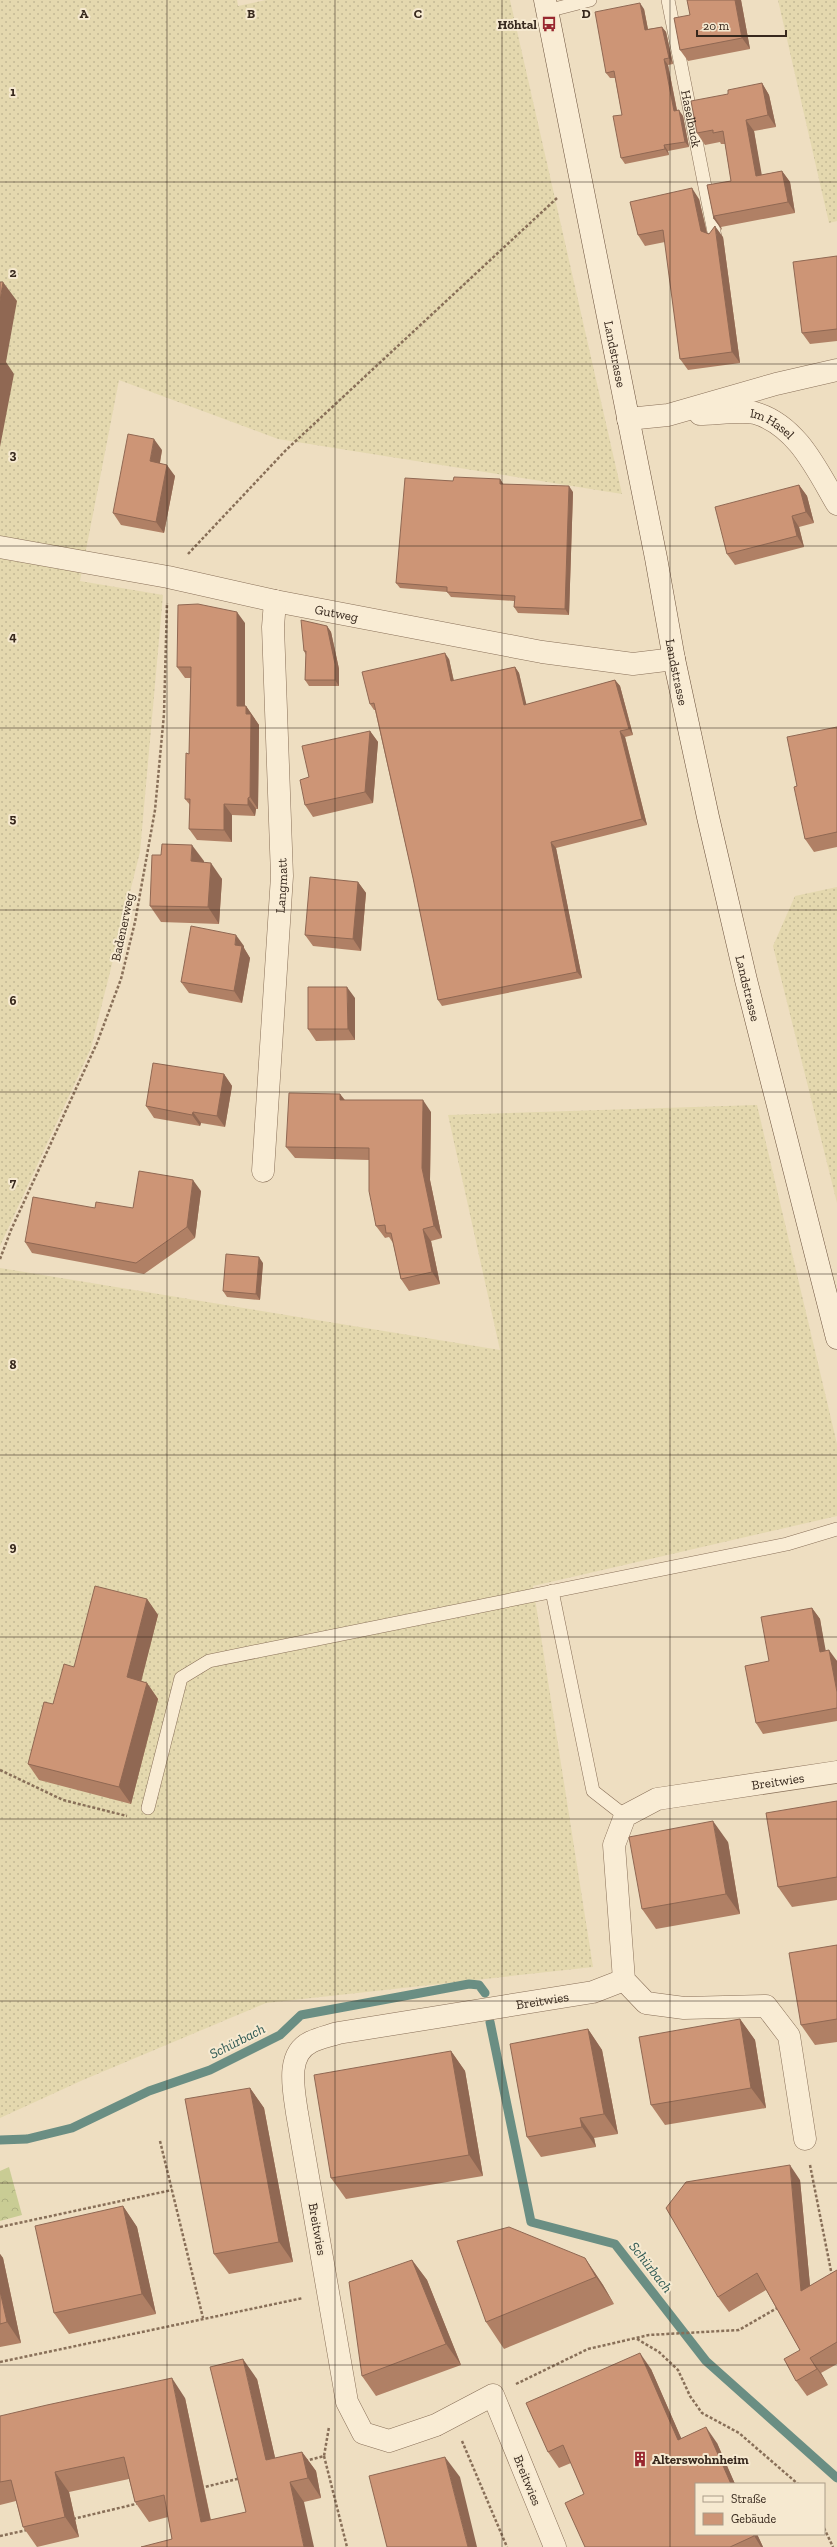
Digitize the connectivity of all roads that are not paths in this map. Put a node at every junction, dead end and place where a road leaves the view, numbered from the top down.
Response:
1 (590, 0) edge
2 (668, 0) edge
3 (546, 6) edge
4 (715, 237) edge
5 (837, 370) edge
6 (668, 415) junction
7 (628, 419) junction
8 (837, 504) edge
9 (0, 547) edge
10 (275, 601) junction
11 (674, 659) junction
12 (263, 1171) dead end
13 (837, 1338) edge
14 (837, 1529) edge
15 (552, 1591) junction
16 (837, 1772) edge
17 (148, 1808) road end
18 (625, 1816) junction
19 (624, 1980) junction
20 (805, 2139) road end
21 (555, 2547) edge

1 - 3 lane
2 - 4 lane, Haselbuck
3 - 7 street, Landstrasse
5 - 6 street, Im Hasel
6 - 7 street, Im Hasel
6 - 8 street, Im Hasel
7 - 11 street, Landstrasse
9 - 10 street, Gutweg
10 - 11 street, Gutweg
10 - 12 street, Langmatt
11 - 13 street, Landstrasse
14 - 15 lane
15 - 17 lane
15 - 18 lane
16 - 18 street, Breitwies
18 - 19 street
19 - 20 street
19 - 21 street, Breitwies

